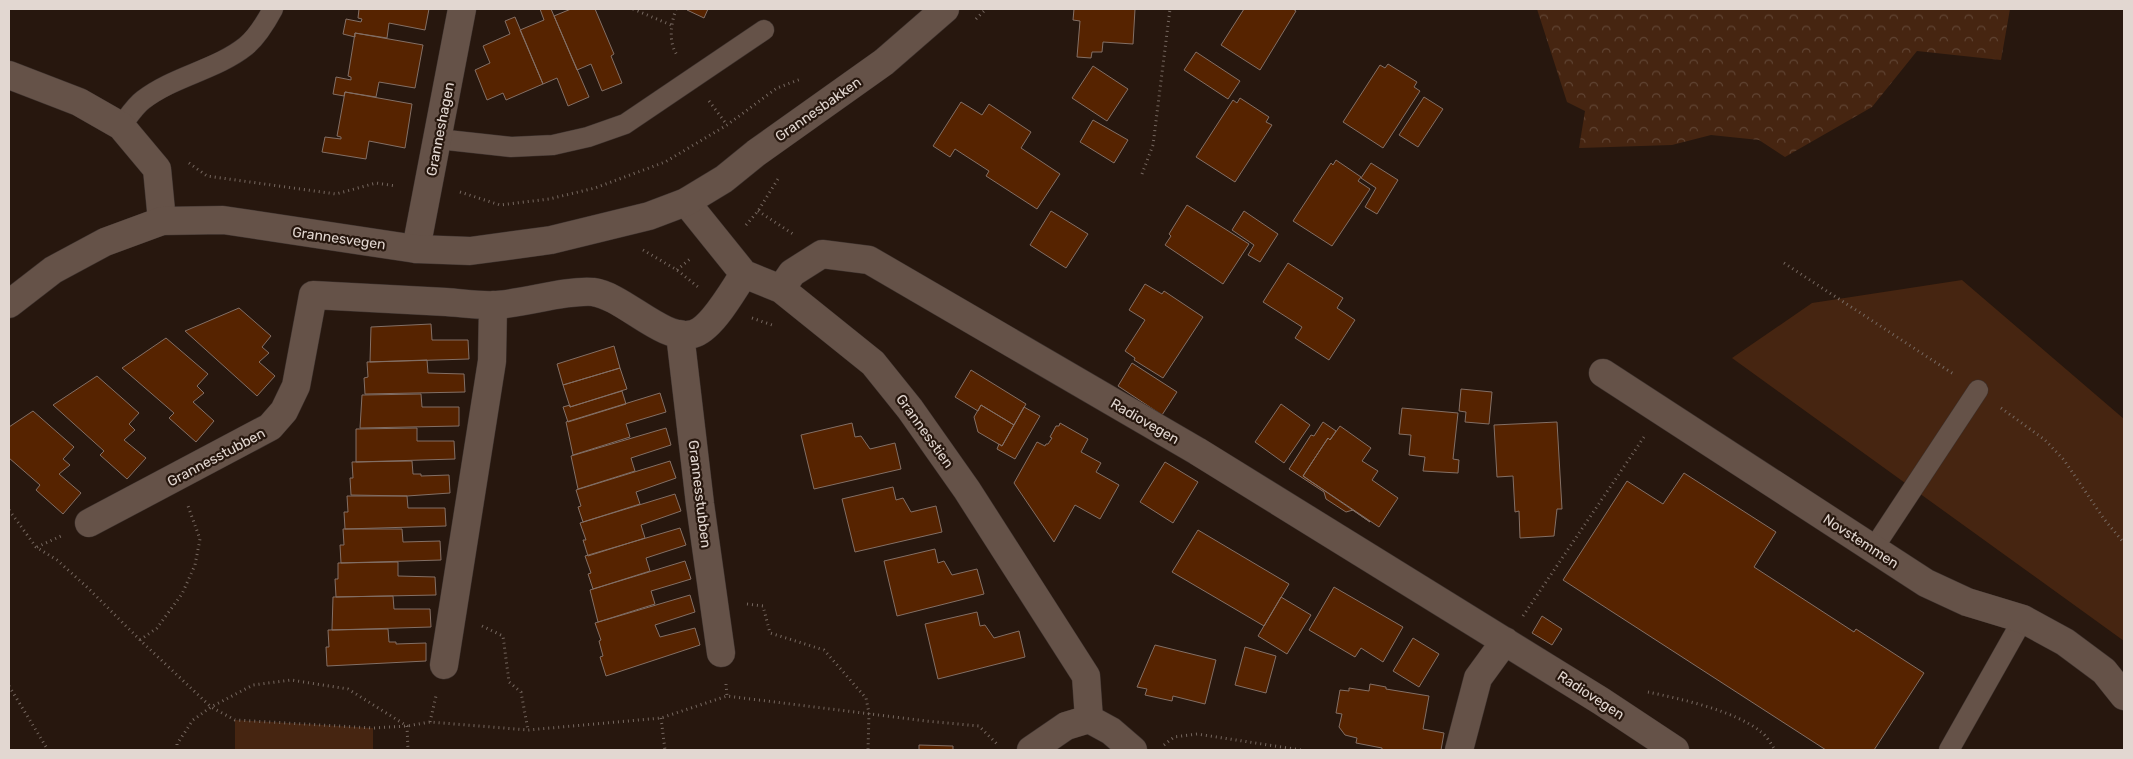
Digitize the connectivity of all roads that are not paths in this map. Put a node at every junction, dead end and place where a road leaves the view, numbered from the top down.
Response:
1 (273, 9) edge
2 (462, 9) edge
3 (945, 9) edge
4 (764, 30) dead end
5 (9, 75) edge
6 (121, 126) junction
7 (438, 139) junction
8 (686, 202) junction
9 (162, 221) junction
10 (416, 249) junction
11 (744, 274) junction
12 (781, 289) junction
13 (9, 304) edge
14 (493, 305) junction
15 (680, 334) junction
16 (1603, 373) dead end
17 (1978, 390) dead end
18 (89, 523) dead end
19 (1873, 550) junction
20 (2023, 619) junction
21 (1505, 641) junction
22 (722, 652) dead end
23 (444, 665) dead end
24 (2124, 696) edge
25 (1088, 719) junction
26 (1031, 750) edge
27 (1133, 750) edge
28 (1459, 750) edge
29 (1675, 750) edge
30 (1949, 750) edge

1 - 6 lane
2 - 7 street, Granneshagen
3 - 8 street, Grannesbakken
4 - 7 lane
5 - 6 street
6 - 9 street
7 - 10 street, Granneshagen
8 - 10 street, Grannesvegen
8 - 11 street, Grannesstien
9 - 10 street, Grannesvegen
9 - 13 street, Grannesvegen
11 - 12 street, Grannesstien
11 - 15 street
12 - 21 street, Radiovegen
12 - 25 street, Grannesstien
14 - 15 street, Grannesstubben
14 - 18 street, Grannesstubben
14 - 23 street
15 - 22 street, Grannesstubben
16 - 19 street, Novstemmen
17 - 19 lane
19 - 20 street, Novstemmen
20 - 24 street, Novstemmen
20 - 30 lane
21 - 28 street
21 - 29 street, Radiovegen
25 - 26 street
25 - 27 street

